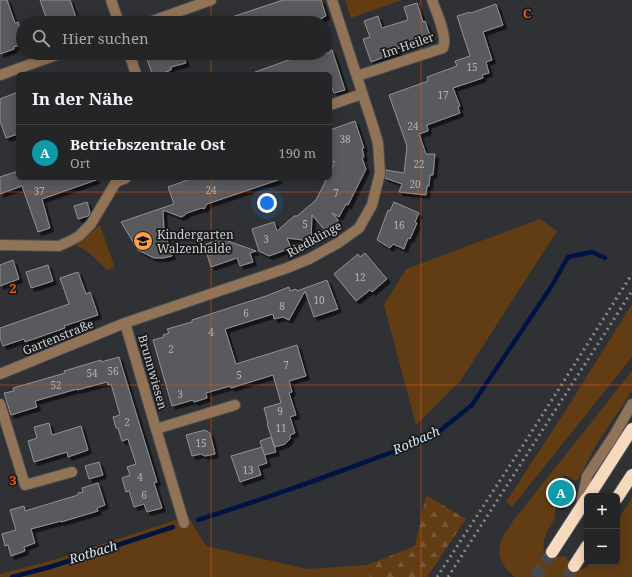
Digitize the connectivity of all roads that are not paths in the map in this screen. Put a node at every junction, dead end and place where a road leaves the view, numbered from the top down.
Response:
1 (111, 0) edge
2 (211, 0) edge
3 (332, 0) edge
4 (432, 0) edge
5 (117, 16) edge
6 (166, 16) edge
7 (42, 60) edge
8 (131, 60) edge
9 (135, 72) edge
10 (0, 75) edge
11 (357, 76) junction
12 (362, 94) junction
13 (332, 104) edge
14 (121, 180) edge
15 (0, 245) edge
16 (125, 323) junction
17 (0, 374) edge
18 (0, 404) edge
19 (632, 404) edge
20 (235, 406) dead end
21 (156, 429) junction
22 (632, 429) edge
23 (72, 472) dead end
24 (632, 474) edge
25 (586, 493) edge
26 (591, 493) edge
27 (620, 493) edge
28 (584, 504) edge
29 (184, 523) dead end
30 (584, 551) edge
31 (552, 552) tunnel mouth
32 (574, 566) tunnel mouth

1 - 5 street
2 - 6 street
3 - 11 street, Riedklinge
4 - 11 street, Im Heiler
7 - 10 street
8 - 9 street
11 - 12 street, Riedklinge
12 - 13 street
12 - 16 street, Riedklinge
14 - 15 street
16 - 17 street, Gartenstraße
16 - 21 street, Brunnwiesen
18 - 23 street
19 - 25 street
20 - 21 street, Brunnwiesen
21 - 29 street, Brunnwiesen
22 - 26 highway
24 - 27 highway
28 - 31 highway
30 - 32 highway

